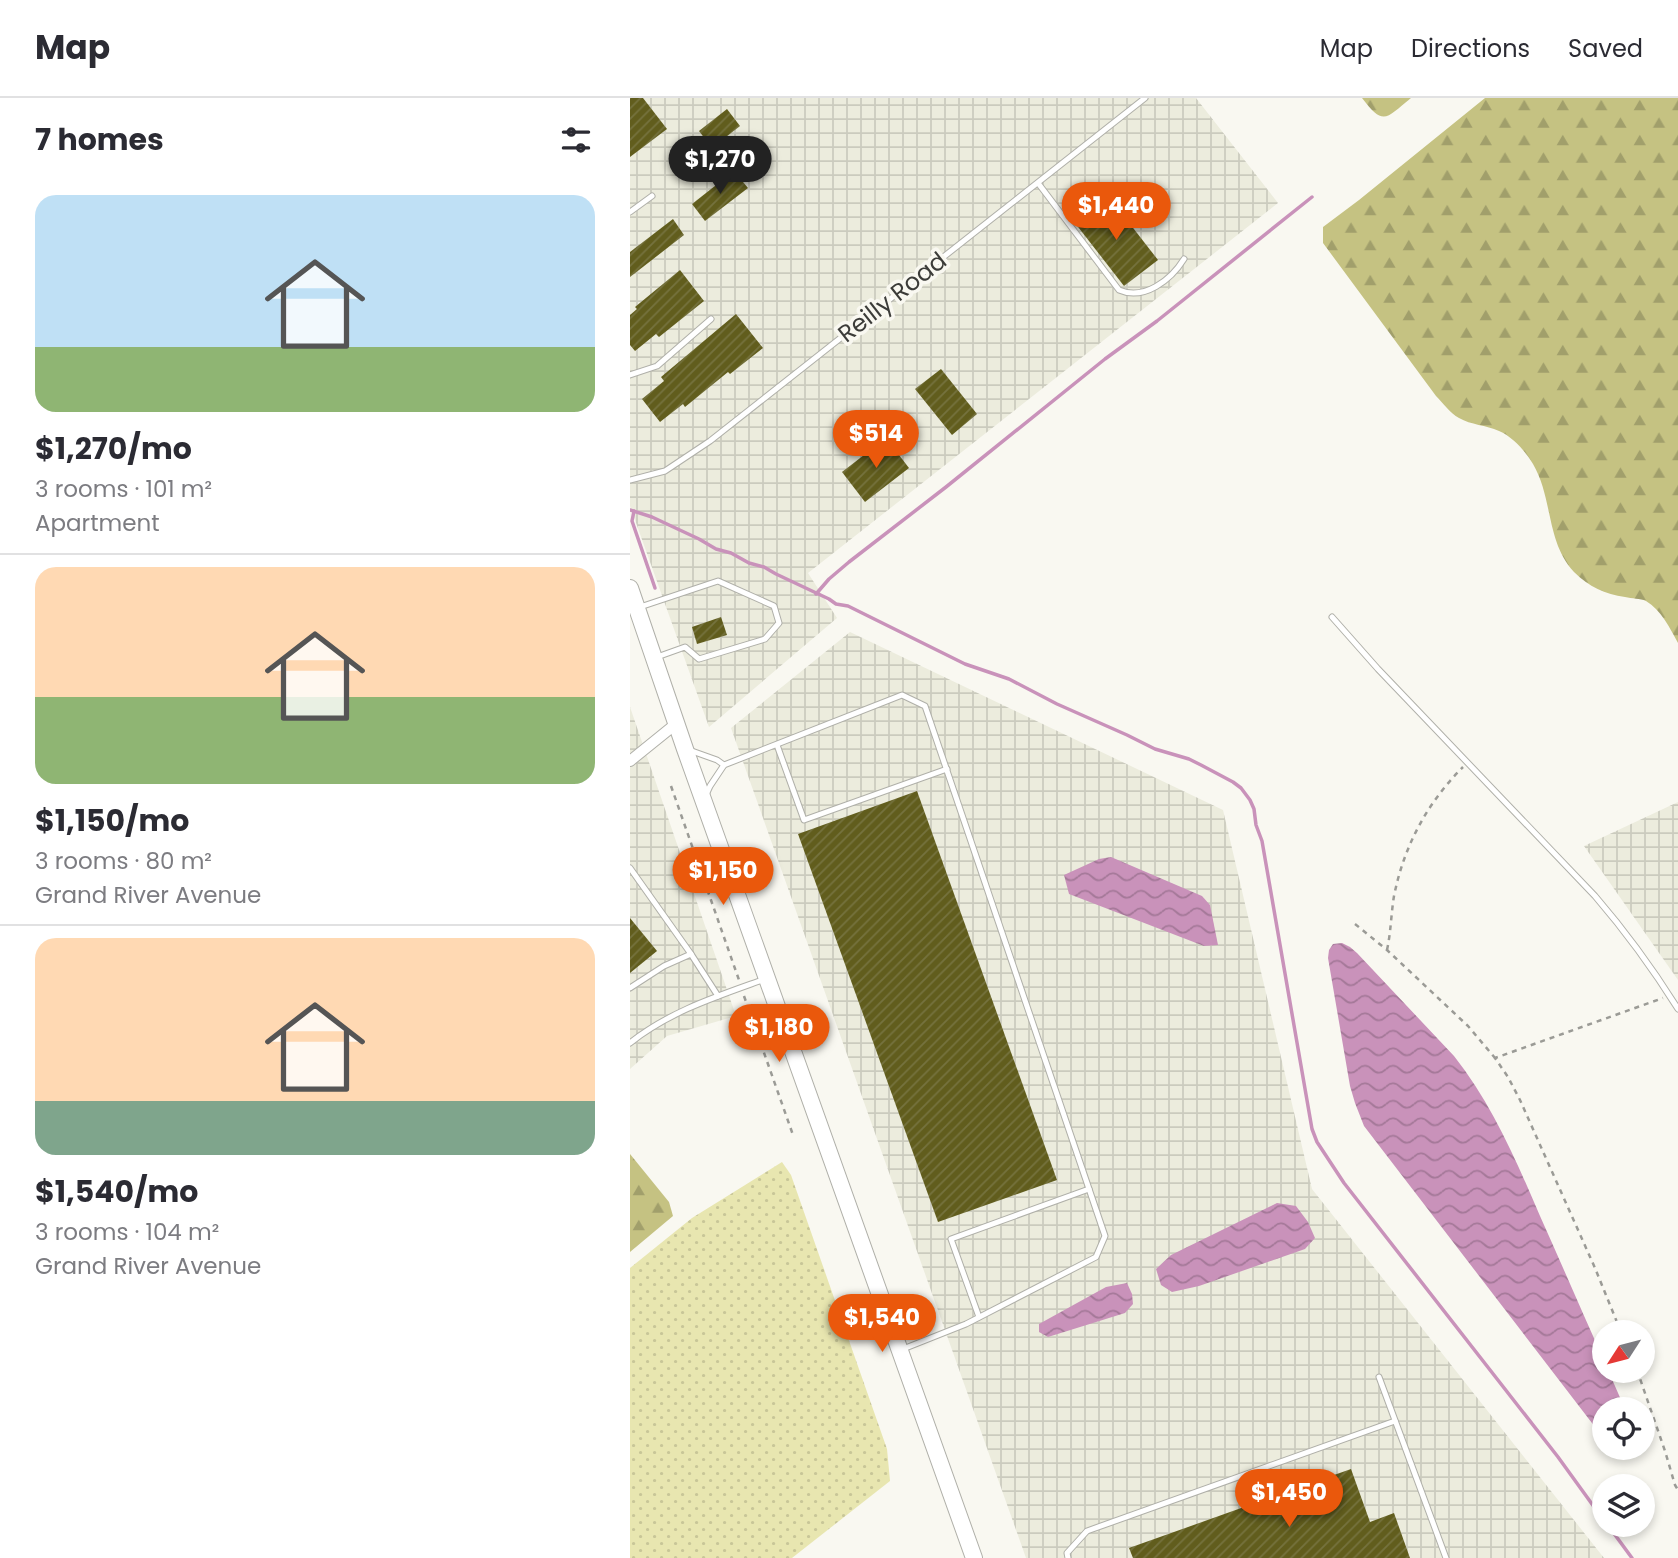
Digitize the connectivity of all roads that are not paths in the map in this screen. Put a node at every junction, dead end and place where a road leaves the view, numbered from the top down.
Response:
1 (1145, 98) edge
2 (1038, 183) junction
3 (652, 196) dead end
4 (630, 212) edge
5 (1184, 259) dead end
6 (711, 319) dead end
7 (630, 375) edge
8 (630, 480) edge
9 (633, 599) edge
10 (1332, 617) dead end
11 (654, 658) junction
12 (677, 723) junction
13 (777, 745) junction
14 (685, 749) junction
15 (630, 761) edge
16 (724, 765) junction
17 (947, 769) junction
18 (704, 800) junction
19 (630, 869) edge
20 (691, 954) junction
21 (768, 978) junction
22 (630, 988) edge
23 (1678, 992) edge
24 (1669, 995) junction
25 (718, 996) junction
26 (1678, 1009) edge
27 (630, 1043) edge
28 (1089, 1189) junction
29 (979, 1317) junction
30 (900, 1350) junction
31 (1379, 1377) dead end
32 (1395, 1421) junction
33 (974, 1558) edge
34 (1068, 1558) edge
35 (1446, 1558) edge

1 - 2 lane, Reilly Road
2 - 5 lane
2 - 8 lane, Reilly Road
3 - 4 lane
6 - 7 lane
9 - 11 main road
9 - 11 lane
10 - 24 lane
11 - 12 main road
12 - 14 main road
12 - 15 street
13 - 16 lane
13 - 17 lane
13 - 17 lane
14 - 16 lane
14 - 18 main road
16 - 18 lane
17 - 28 lane
18 - 21 main road
19 - 20 lane
20 - 22 lane
20 - 25 lane
21 - 25 lane
21 - 30 main road
23 - 24 lane
24 - 26 lane
25 - 27 lane
28 - 29 lane
28 - 29 lane
29 - 30 lane
30 - 33 main road
31 - 32 lane
32 - 34 lane
32 - 35 lane

